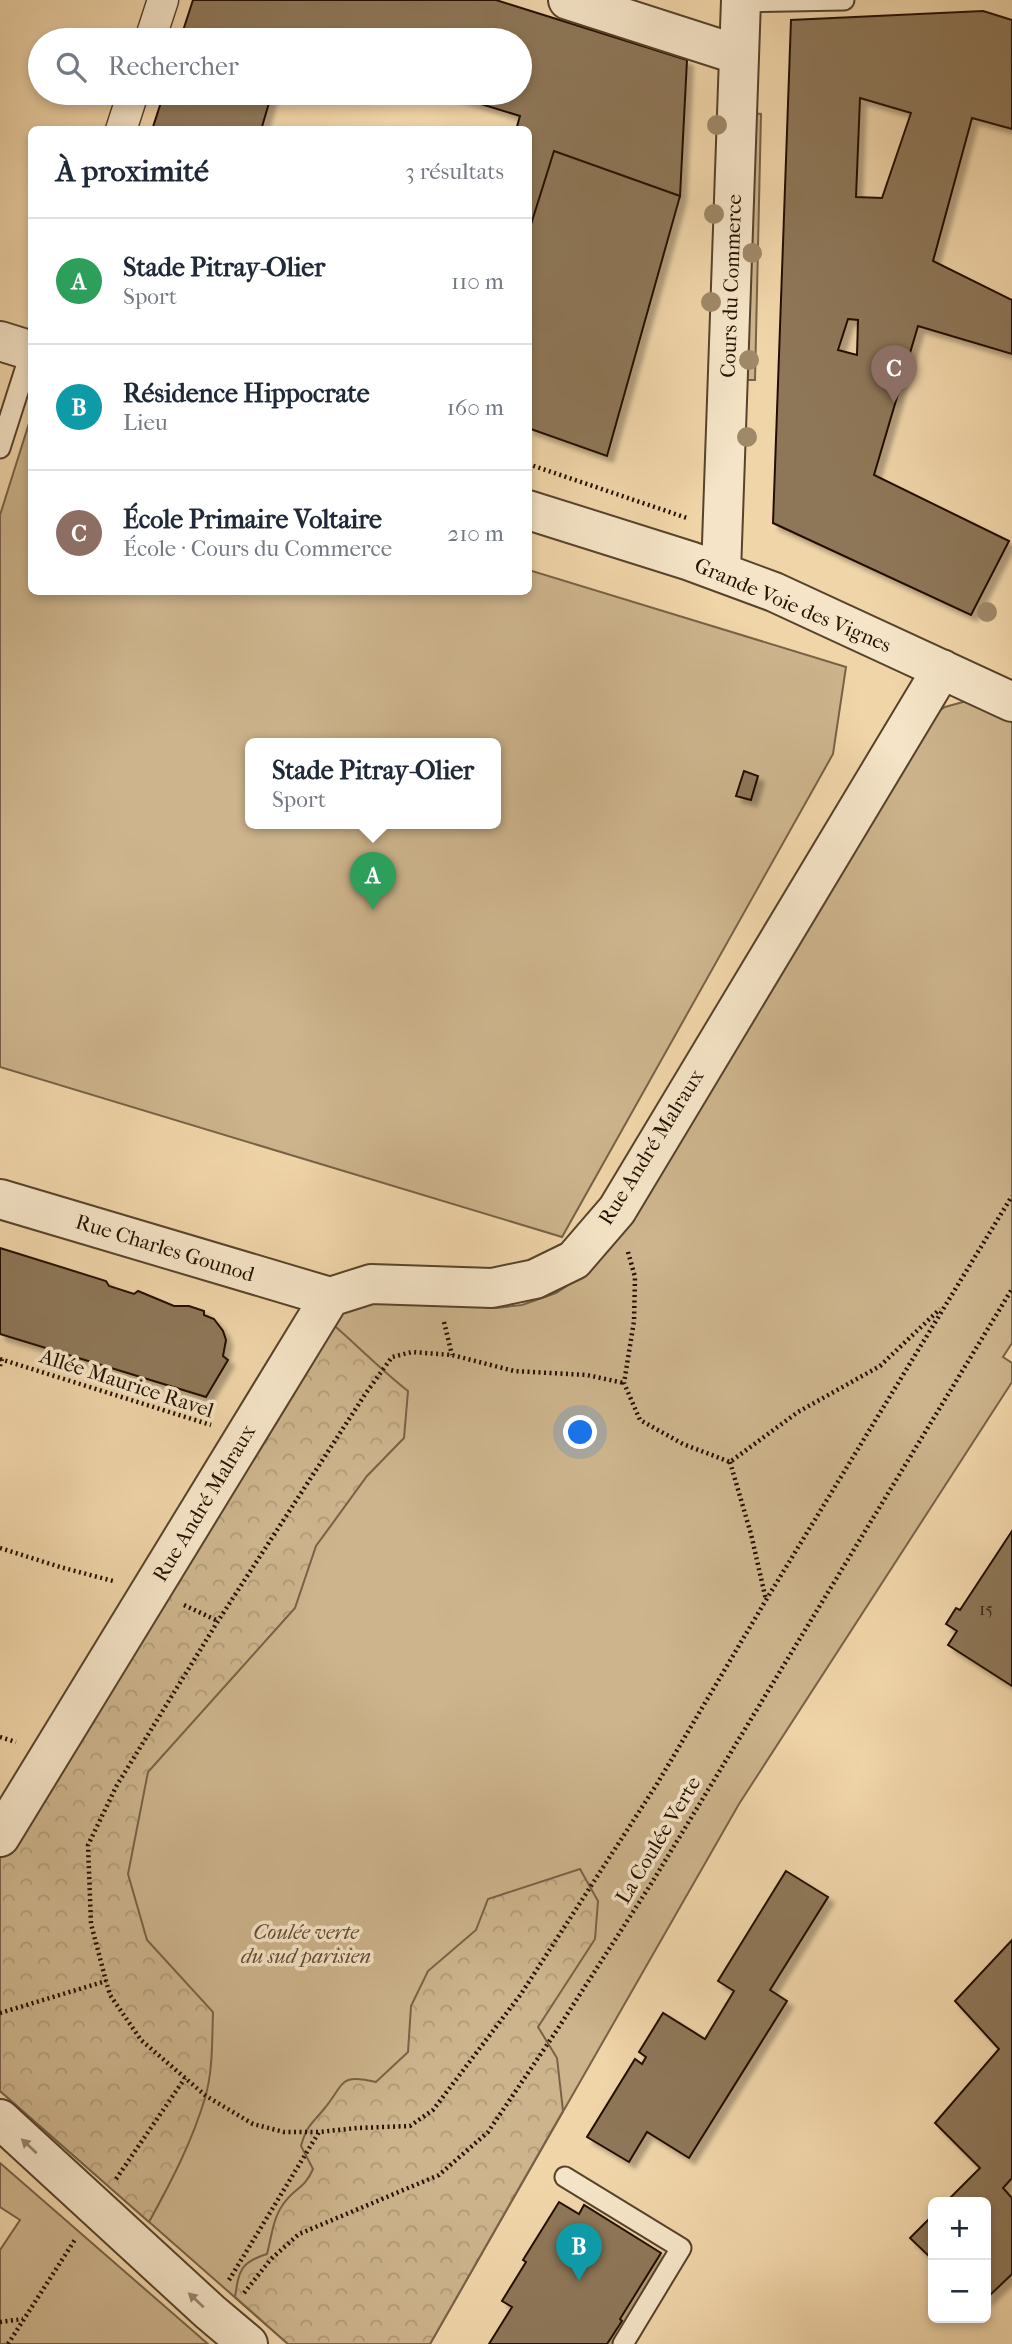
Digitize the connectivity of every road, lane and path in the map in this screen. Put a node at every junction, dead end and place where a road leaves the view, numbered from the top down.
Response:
1 (163, 0) edge
2 (568, 0) edge
3 (844, 0) edge
4 (741, 1) edge
5 (154, 28) edge
6 (739, 55) junction
7 (129, 105) edge
8 (122, 126) edge
9 (0, 341) edge
10 (28, 350) edge
11 (28, 360) edge
12 (0, 449) edge
13 (532, 465) edge
14 (532, 511) edge
15 (723, 530) junction
16 (721, 572) junction
17 (942, 669) junction
18 (1012, 702) edge
19 (1012, 1196) edge
20 (0, 1199) edge
21 (617, 1210) junction
22 (1012, 1289) edge
23 (330, 1297) junction
24 (946, 1304) junction
25 (1, 1359) edge
26 (0, 1367) edge
27 (624, 1383) junction
28 (245, 1436) junction
29 (730, 1462) junction
30 (0, 1548) edge
31 (151, 1590) junction
32 (765, 1600) junction
33 (0, 1837) edge
34 (106, 1981) junction
35 (0, 2012) edge
36 (0, 2119) edge
37 (319, 2133) junction
38 (565, 2177) dead end
39 (225, 2306) junction
40 (24, 2319) dead end
41 (0, 2322) edge
42 (248, 2344) edge
43 (623, 2344) edge

1 - 5 street
2 - 6 street
3 - 4 lane
4 - 6 street, Cours du Commerce
6 - 15 street, Cours du Commerce
7 - 8 street
9 - 10 street
11 - 12 lane
13 - 15 path
14 - 16 street, Grande Voie des Vignes
15 - 16 street, Cours du Commerce
16 - 17 street, Grande Voie des Vignes
17 - 18 street, Grande Voie des Vignes
17 - 21 street, Rue André Malraux
19 - 24 path
20 - 23 street, Rue Charles Gounod
21 - 23 street, Rue André Malraux
21 - 27 path
22 - 39 path, La Coulée Verte
23 - 28 street, Rue André Malraux
24 - 29 path
24 - 32 path
25 - 26 path
25 - 28 path, Allée Maurice Ravel
27 - 29 path
27 - 34 path
28 - 31 street, Rue André Malraux
29 - 32 path
30 - 31 path
31 - 33 street, Rue André Malraux
32 - 37 path
34 - 35 path
34 - 37 path
39 -> 36 street
37 - 39 path
38 - 43 lane
39 - 42 street
40 - 41 path

